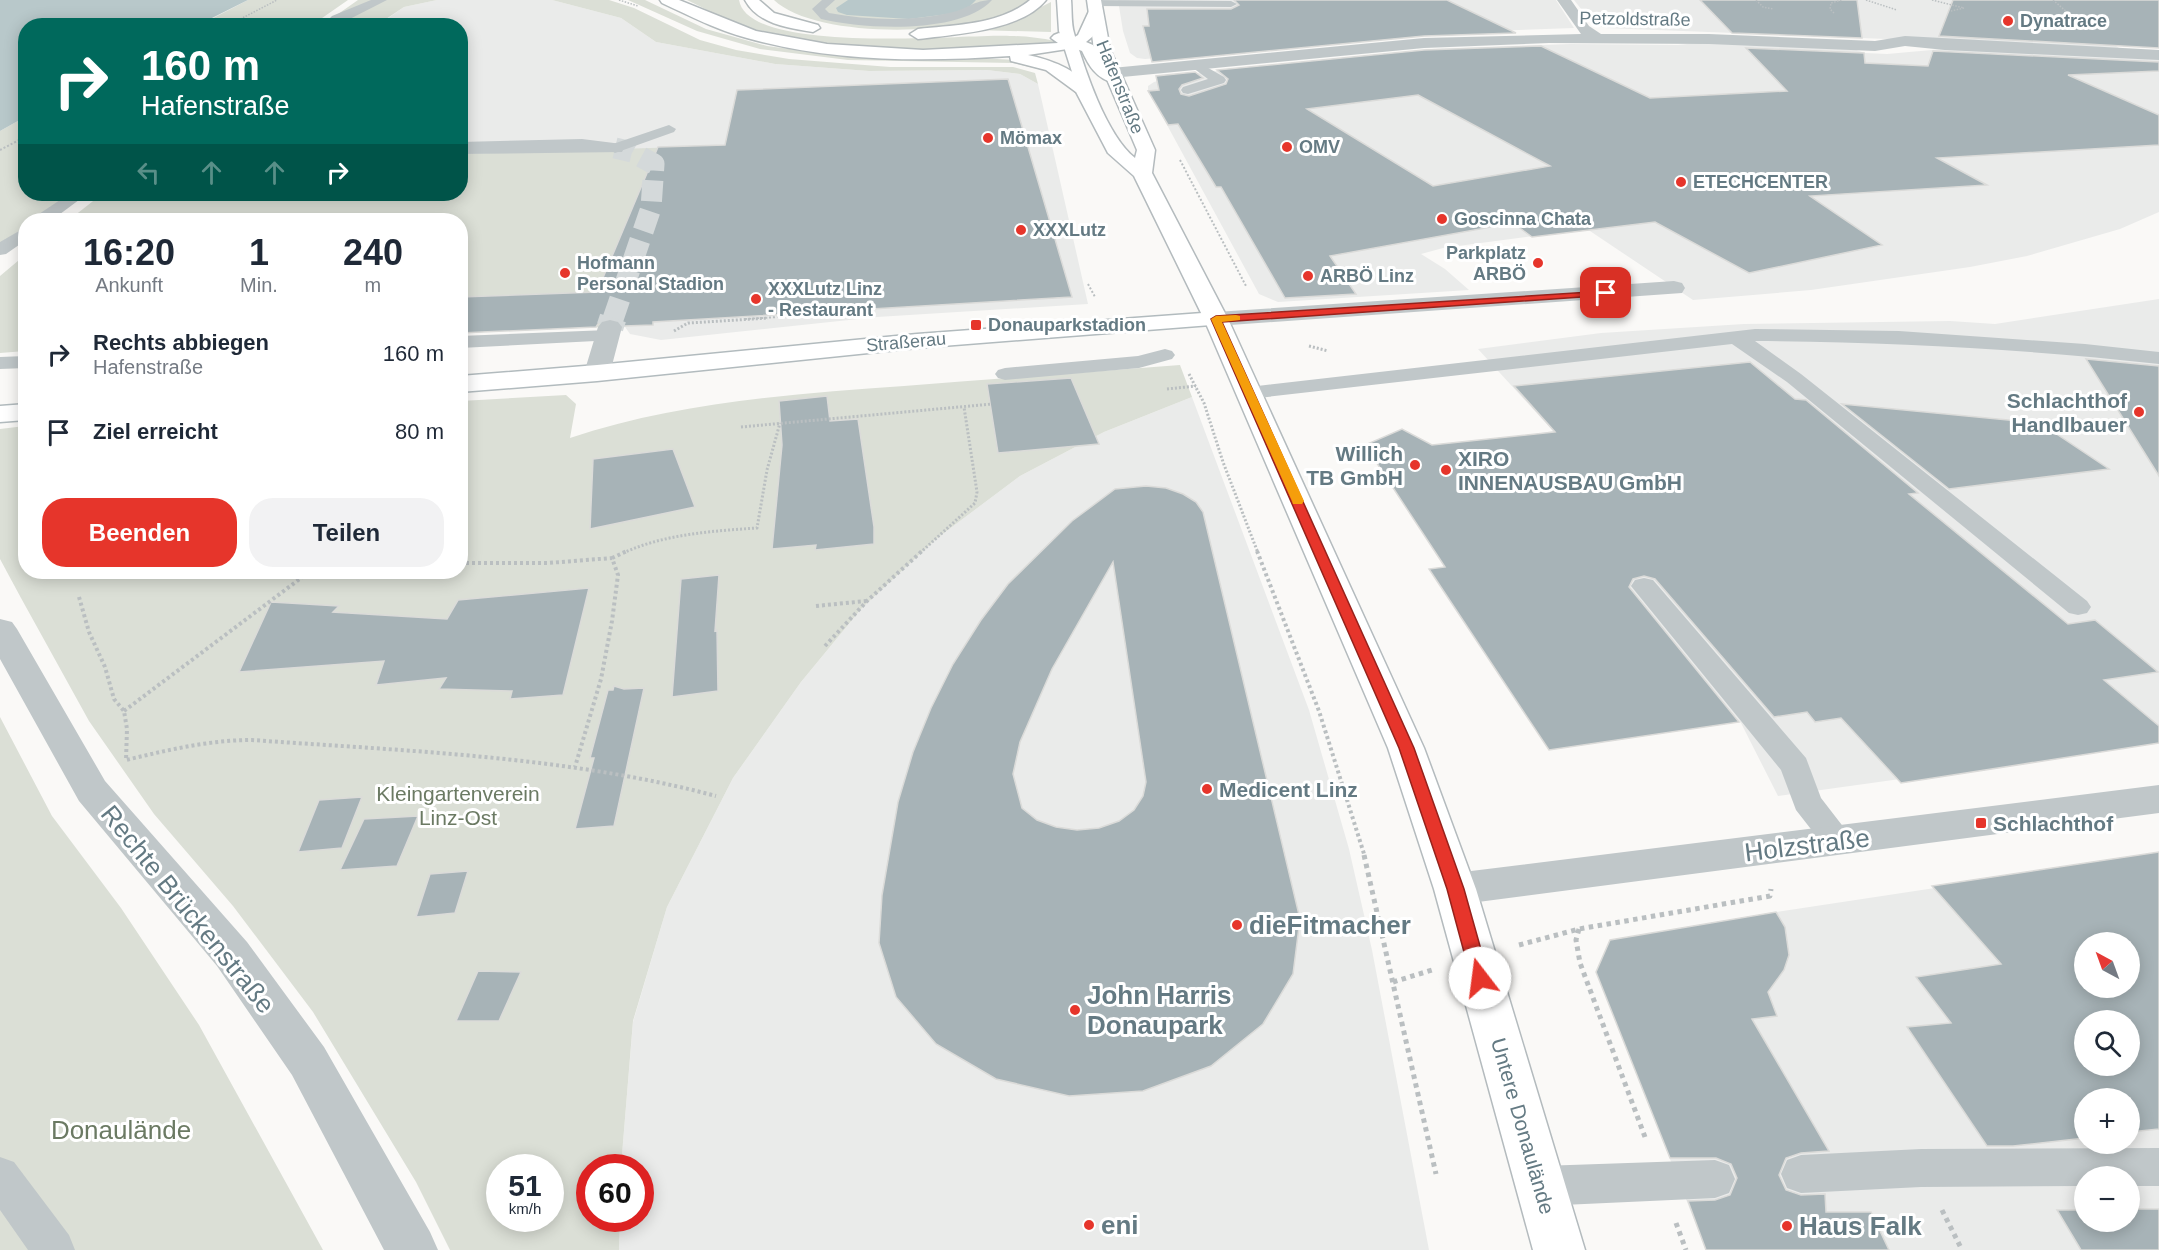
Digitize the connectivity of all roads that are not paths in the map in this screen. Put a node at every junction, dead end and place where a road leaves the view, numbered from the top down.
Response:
1 (381, 0) edge
2 (667, 0) edge
3 (752, 0) edge
4 (829, 0) edge
5 (986, 0) edge
6 (1039, 0) edge
7 (1064, 0) edge
8 (1564, 0) edge
9 (1138, 2) edge
10 (1231, 4) dead end
11 (1094, 5) edge
12 (340, 18) edge
13 (1008, 33) dead end
14 (918, 34) junction
15 (1037, 35) dead end
16 (1596, 37) junction
17 (1072, 43) junction
18 (976, 54) junction
19 (2159, 55) edge
20 (1196, 65) junction
21 (1113, 76) junction
22 (1082, 88) junction
23 (1188, 90) dead end
24 (661, 147) dead end
25 (468, 148) edge
26 (615, 148) joint
27 (1142, 173) junction
28 (69, 201) edge
29 (52, 213) edge
30 (18, 238) edge
31 (0, 250) edge
32 (1674, 288) dead end
33 (1219, 327) junction
34 (609, 331) joint
35 (1736, 337) junction
36 (468, 341) edge
37 (1165, 355) road end
38 (2159, 358) edge
39 (18, 362) edge
40 (0, 363) edge
41 (597, 373) junction
42 (1005, 374) dead end
43 (468, 383) edge
44 (1249, 393) junction
45 (18, 413) edge
46 (0, 414) edge
47 (1644, 586) dead end
48 (2078, 608) dead end
49 (0, 629) edge
50 (2159, 799) edge
51 (1839, 842) junction
52 (1455, 889) junction
53 (2159, 1167) edge
54 (1808, 1174) dead end
55 (0, 1176) edge
56 (1715, 1179) dead end
57 (1541, 1186) junction
58 (54, 1250) edge
59 (412, 1250) edge
60 (1559, 1250) edge

1 - 12 lane
2 - 18 main road
3 - 14 main road
4 - 5 lane
6 - 14 main road
7 - 17 main road, Hafenstraße
8 - 16 street
9 - 10 lane
9 - 11 lane
11 - 17 main road
11 - 21 main road, Hafenstraße
13 - 14 main road
15 - 17 main road
16 - 19 street, Petzoldstraße
16 - 20 street, Petzoldstraße
17 - 18 main road
17 - 21 main road
17 - 22 main road, Hafenstraße
18 - 22 main road
20 - 21 street, Petzoldstraße
20 - 23 lane
21 - 27 main road, Hafenstraße
22 - 27 main road, Hafenstraße
24 - 26 lane
25 - 26 street
27 - 33 main road, Hafenstraße
28 - 29 lane
30 - 31 lane
32 - 33 street
33 - 41 main road, Straßerau
33 - 44 main road, Untere Donaulände
34 - 36 lane
34 - 41 street
35 - 38 lane
35 - 44 lane
35 - 48 lane
37 - 42 lane
39 - 40 lane
41 - 43 main road, Straßerau
44 - 52 main road, Untere Donaulände
45 - 46 main road
47 - 51 lane
49 - 59 street, Rechte Brückenstraße
50 - 51 street, Holzstraße
51 - 52 street, Holzstraße
52 - 57 main road, Untere Donaulände
53 - 54 lane
55 - 58 lane
56 - 57 lane
57 - 60 main road, Untere Donaulände

